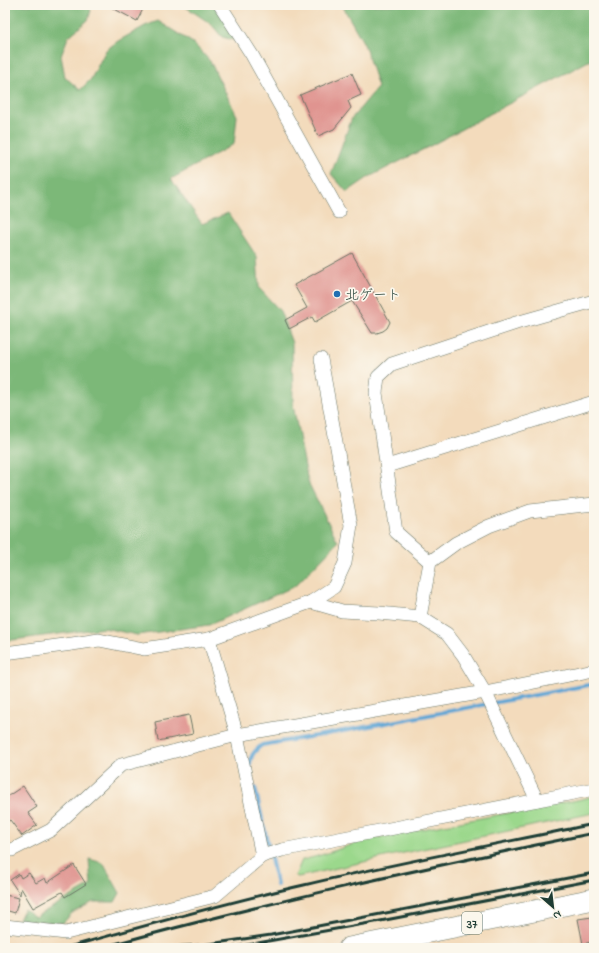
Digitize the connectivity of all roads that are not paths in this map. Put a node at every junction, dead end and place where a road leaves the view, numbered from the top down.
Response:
1 (220, 5) edge
2 (339, 212) dead end
3 (594, 301) edge
4 (321, 359) dead end
5 (594, 402) edge
6 (387, 466) junction
7 (594, 504) edge
8 (430, 562) junction
9 (311, 602) junction
10 (420, 616) junction
11 (209, 639) junction
12 (5, 653) edge
13 (594, 670) edge
14 (485, 692) junction
15 (237, 735) junction
16 (594, 789) edge
17 (537, 800) junction
18 (5, 850) edge
19 (262, 856) junction
20 (594, 899) edge
21 (5, 926) edge
22 (349, 948) edge

1 - 2 street
3 - 6 street
4 - 9 street
5 - 6 street
6 - 8 street
7 - 8 street
8 - 10 street
9 - 10 street
9 - 11 street
10 - 14 street
11 - 12 street
11 - 15 street
13 - 14 street
14 - 15 street
14 - 17 street
15 - 18 street
15 - 19 street
16 - 17 street
17 - 19 street
19 - 21 street
20 - 22 main road, 37

